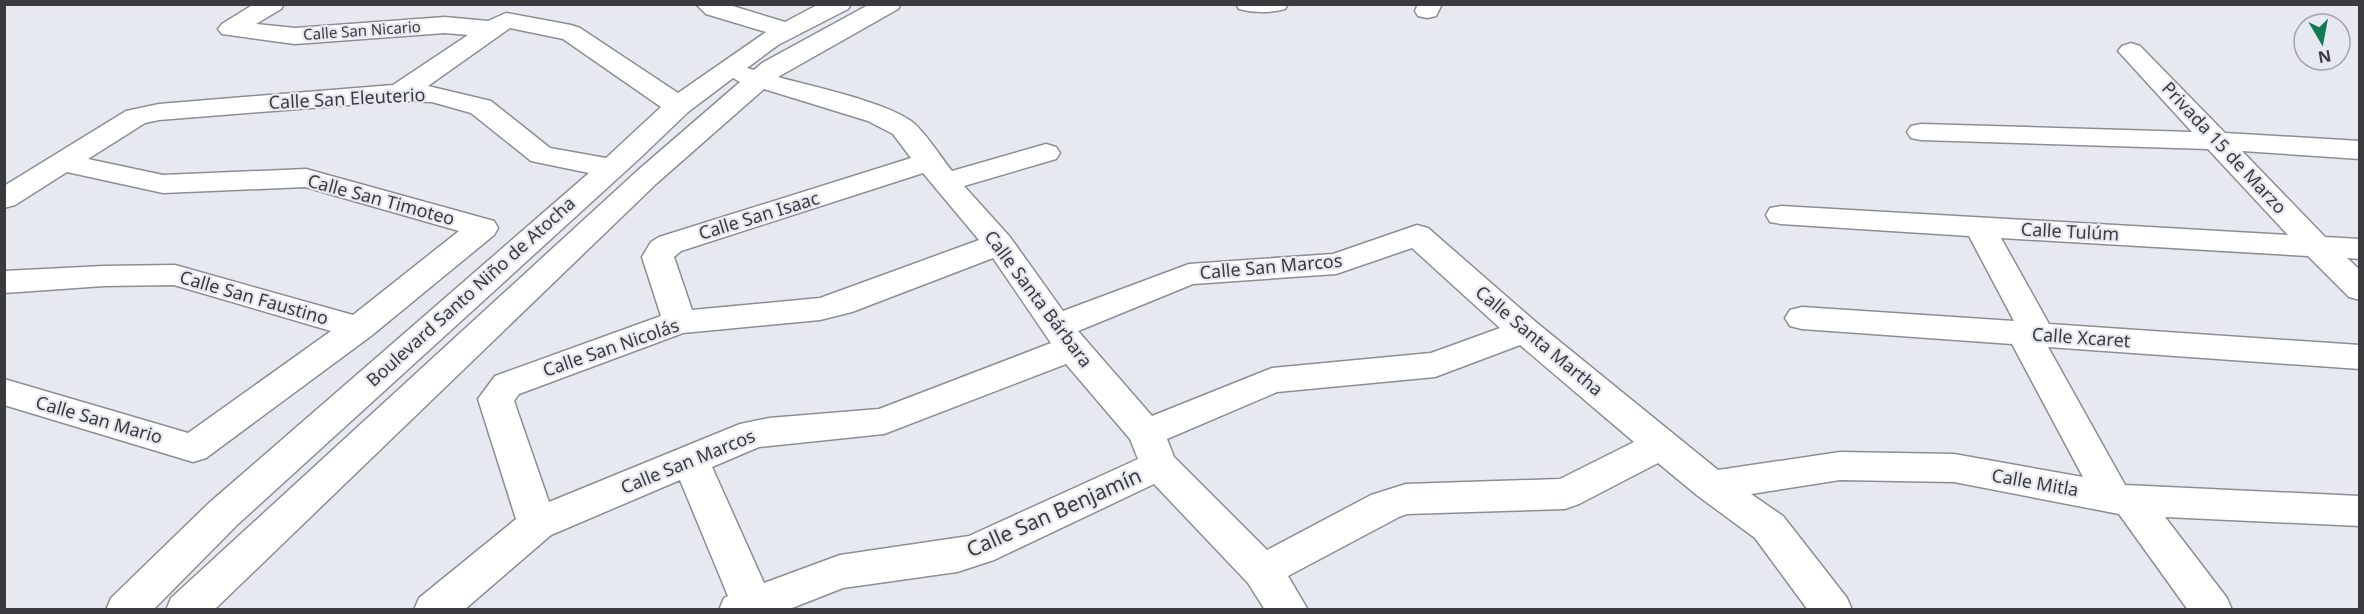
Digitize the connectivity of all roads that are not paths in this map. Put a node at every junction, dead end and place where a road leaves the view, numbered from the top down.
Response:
1 (273, 4) edge
2 (528, 4) edge
3 (708, 4) edge
4 (839, 4) edge
5 (889, 4) edge
6 (1248, 4) edge
7 (1275, 5) edge
8 (774, 19) edge
9 (499, 25) junction
10 (2131, 51) dead end
11 (729, 70) junction
12 (759, 80) junction
13 (400, 93) junction
14 (678, 106) junction
15 (1922, 132) dead end
16 (2217, 141) junction
17 (2360, 150) edge
18 (1046, 153) dead end
19 (65, 163) junction
20 (611, 168) junction
21 (938, 172) junction
22 (4, 199) edge
23 (1781, 215) dead end
24 (1980, 227) junction
25 (1417, 235) joint
26 (999, 244) junction
27 (2316, 246) junction
28 (2360, 249) edge
29 (4, 282) edge
30 (2360, 289) edge
31 (1802, 318) dead end
32 (680, 322) junction
33 (435, 325) junction
34 (360, 328) junction
35 (1525, 331) junction
36 (480, 334) junction
37 (2030, 334) junction
38 (1065, 337) junction
39 (2360, 357) edge
40 (4, 392) edge
41 (1662, 444) junction
42 (1152, 449) junction
43 (690, 460) junction
44 (1711, 486) junction
45 (2122, 499) junction
46 (2360, 511) edge
47 (537, 524) junction
48 (1274, 598) edge
49 (749, 608) edge
50 (126, 609) edge
51 (186, 609) edge
52 (434, 609) edge
53 (1832, 609) edge
54 (2212, 609) edge

1 - 9 street, Calle San Nicario
2 - 9 street
3 - 8 street
4 - 8 street, Boulevard Santo Niño de Atocha
5 - 12 street, Boulevard Santo Niño de Atocha
6 - 7 street
8 - 11 street, Boulevard Santo Niño de Atocha
9 - 13 street
9 - 14 street, Calle San Nicario
10 - 16 street, Privada 15 de Marzo
11 - 12 street, Calle Santa Bárbara
11 - 14 street, Boulevard Santo Niño de Atocha
12 - 21 street, Calle Santa Bárbara
12 - 36 street, Boulevard Santo Niño de Atocha
13 - 19 street, Calle San Eleuterio
13 - 20 street, Calle San Eleuterio
14 - 20 street, Boulevard Santo Niño de Atocha
15 - 16 street
16 - 17 street
16 - 27 street, Privada 15 de Marzo
18 - 21 street, Calle San Isaac
19 - 22 street
19 - 34 street, Calle San Timoteo
20 - 33 street, Boulevard Santo Niño de Atocha
21 - 26 street, Calle Santa Bárbara
21 - 32 street, Calle San Isaac
23 - 24 street, Calle Tulúm
24 - 27 street, Calle Tulúm
24 - 37 street
25 - 35 street, Calle Santa Martha
25 - 38 street, Calle San Marcos
26 - 32 street, Calle San Nicolás
26 - 38 street, Calle Santa Bárbara
27 - 28 street, Calle Tulúm
27 - 30 street, Privada 15 de Marzo
29 - 34 street, Calle San Faustino
31 - 37 street, Calle Xcaret
32 - 47 street, Calle San Nicolás
33 - 36 street
33 - 50 street, Boulevard Santo Niño de Atocha
34 - 40 street, Calle San Mario
35 - 41 street, Calle Santa Martha
35 - 42 street, Calle San Benjamín
36 - 51 street, Boulevard Santo Niño de Atocha
37 - 39 street, Calle Xcaret
37 - 45 street
38 - 42 street, Calle Santa Bárbara
38 - 43 street, Calle San Marcos
41 - 44 street, Calle Santa Martha
41 - 48 street
42 - 48 street, Calle Santa Bárbara
42 - 49 street, Calle San Benjamín
43 - 47 street, Calle San Marcos
43 - 49 street
44 - 45 street, Calle Mitla
44 - 53 street, Calle Santa Martha
45 - 46 street, Calle Mitla
45 - 54 street
47 - 52 street, Calle San Marcos

